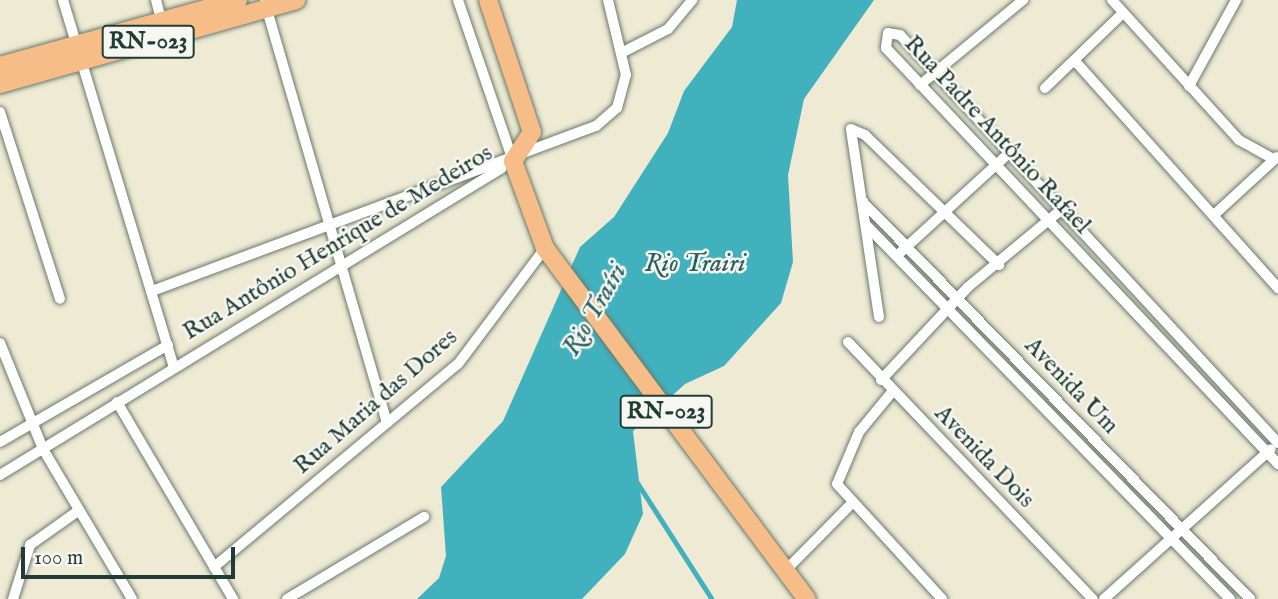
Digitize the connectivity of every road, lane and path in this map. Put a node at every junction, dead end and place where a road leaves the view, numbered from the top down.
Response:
1 (63, 0) edge
2 (156, 0) edge
3 (238, 0) edge
4 (296, 0) edge
5 (458, 0) edge
6 (488, 0) edge
7 (608, 0) edge
8 (692, 0) edge
9 (1023, 0) edge
10 (1112, 0) edge
11 (1236, 0) edge
12 (266, 4) edge
13 (1123, 13) junction
14 (164, 29) junction
15 (625, 51) junction
16 (78, 52) junction
17 (1075, 61) junction
18 (0, 66) edge
19 (935, 73) junction
20 (0, 84) edge
21 (920, 85) junction
22 (1189, 86) junction
23 (1045, 88) dead end
24 (0, 112) edge
25 (1010, 152) junction
26 (1276, 158) edge
27 (513, 161) junction
28 (996, 166) junction
29 (862, 201) junction
30 (1062, 209) junction
31 (943, 212) junction
32 (1215, 214) junction
33 (331, 221) junction
34 (1048, 221) junction
35 (866, 225) junction
36 (906, 247) junction
37 (545, 248) junction
38 (897, 256) junction
39 (344, 262) junction
40 (999, 265) junction
41 (1278, 288) edge
42 (152, 290) junction
43 (60, 299) dead end
44 (957, 299) junction
45 (948, 308) junction
46 (880, 317) dead end
47 (848, 342) dead end
48 (0, 343) edge
49 (1001, 344) junction
50 (168, 345) junction
51 (992, 354) junction
52 (3, 361) edge
53 (174, 367) junction
54 (881, 380) junction
55 (892, 392) junction
56 (117, 402) junction
57 (387, 423) junction
58 (33, 428) junction
59 (0, 442) edge
60 (1278, 443) edge
61 (43, 449) junction
62 (1267, 453) junction
63 (1278, 464) edge
64 (0, 475) edge
65 (850, 505) junction
66 (78, 511) junction
67 (424, 517) dead end
68 (1180, 527) junction
69 (1171, 536) junction
70 (782, 565) junction
71 (214, 567) junction
72 (13, 599) edge
73 (132, 599) edge
74 (233, 599) edge
75 (287, 599) edge
76 (807, 599) edge
77 (942, 599) edge
78 (1093, 599) edge
79 (1104, 599) edge
80 (1230, 599) edge
81 (1250, 599) edge

1 - 16 street
2 - 14 street
3 - 14 main road, RN-023
4 - 12 main road, RN-023
5 - 27 street
6 - 27 main road
7 - 15 street
8 - 15 street
9 - 19 street
10 - 13 street
11 - 22 street
12 - 14 main road, RN-023
12 - 33 street
13 - 17 street
13 - 22 street
14 - 16 main road, RN-023
15 - 27 street
16 - 18 main road, RN-023
16 - 20 main road, RN-023
16 - 42 street
17 - 23 street
17 - 32 street
19 - 21 street
19 - 21 street, Rua Padre Antônio Rafael
19 - 25 street, Rua Padre Antônio Rafael
21 - 28 street, Rua Padre Antônio Rafael
22 - 26 street
24 - 43 street
25 - 28 street
25 - 30 street, Rua Padre Antônio Rafael
26 - 32 street
27 - 33 street, Rua Antônio Henrique de Medeiros
27 - 37 main road, RN-023
27 - 39 street, Rua Antônio Henrique de Medeiros
28 - 31 street
28 - 34 street, Rua Padre Antônio Rafael
29 - 31 street
29 - 35 street
29 - 36 street, Avenida Um
30 - 34 street
30 - 60 street, Rua Padre Antônio Rafael
31 - 36 street
31 - 40 street
32 - 41 street
33 - 39 street
33 - 42 street, Rua Antônio Henrique de Medeiros
34 - 40 street
34 - 62 street, Rua Padre Antônio Rafael
35 - 38 street, Avenida Um
35 - 46 street
36 - 38 street
36 - 44 street, Avenida Um
37 - 57 street, Rua Maria das Dores
37 - 70 main road, RN-023
38 - 45 street, Avenida Um
39 - 53 street, Rua Antônio Henrique de Medeiros
39 - 57 street
40 - 44 street
42 - 50 street
44 - 45 street
44 - 49 street, Avenida Um
45 - 51 street, Avenida Um
45 - 54 street
47 - 54 street, Avenida Dois
48 - 52 street
49 - 51 street
49 - 68 street, Avenida Um
50 - 53 street
50 - 58 street, Rua Antônio Henrique de Medeiros
51 - 69 street, Avenida Um
52 - 58 street
53 - 56 street, Rua Antônio Henrique de Medeiros
54 - 55 street, Avenida Dois
55 - 65 street
55 - 78 street, Avenida Dois
56 - 61 street, Rua Antônio Henrique de Medeiros
56 - 71 street
57 - 71 street, Rua Maria das Dores
58 - 59 street, Rua Antônio Henrique de Medeiros
58 - 61 street
60 - 62 street
61 - 64 street, Rua Antônio Henrique de Medeiros
61 - 66 street
62 - 63 street, Rua Padre Antônio Rafael
62 - 68 street
65 - 70 street
65 - 77 street
66 - 72 street
66 - 73 street
67 - 75 street
68 - 69 street
68 - 81 street, Avenida Um
69 - 79 street
69 - 80 street, Avenida Um
70 - 76 main road, RN-023
71 - 74 street

